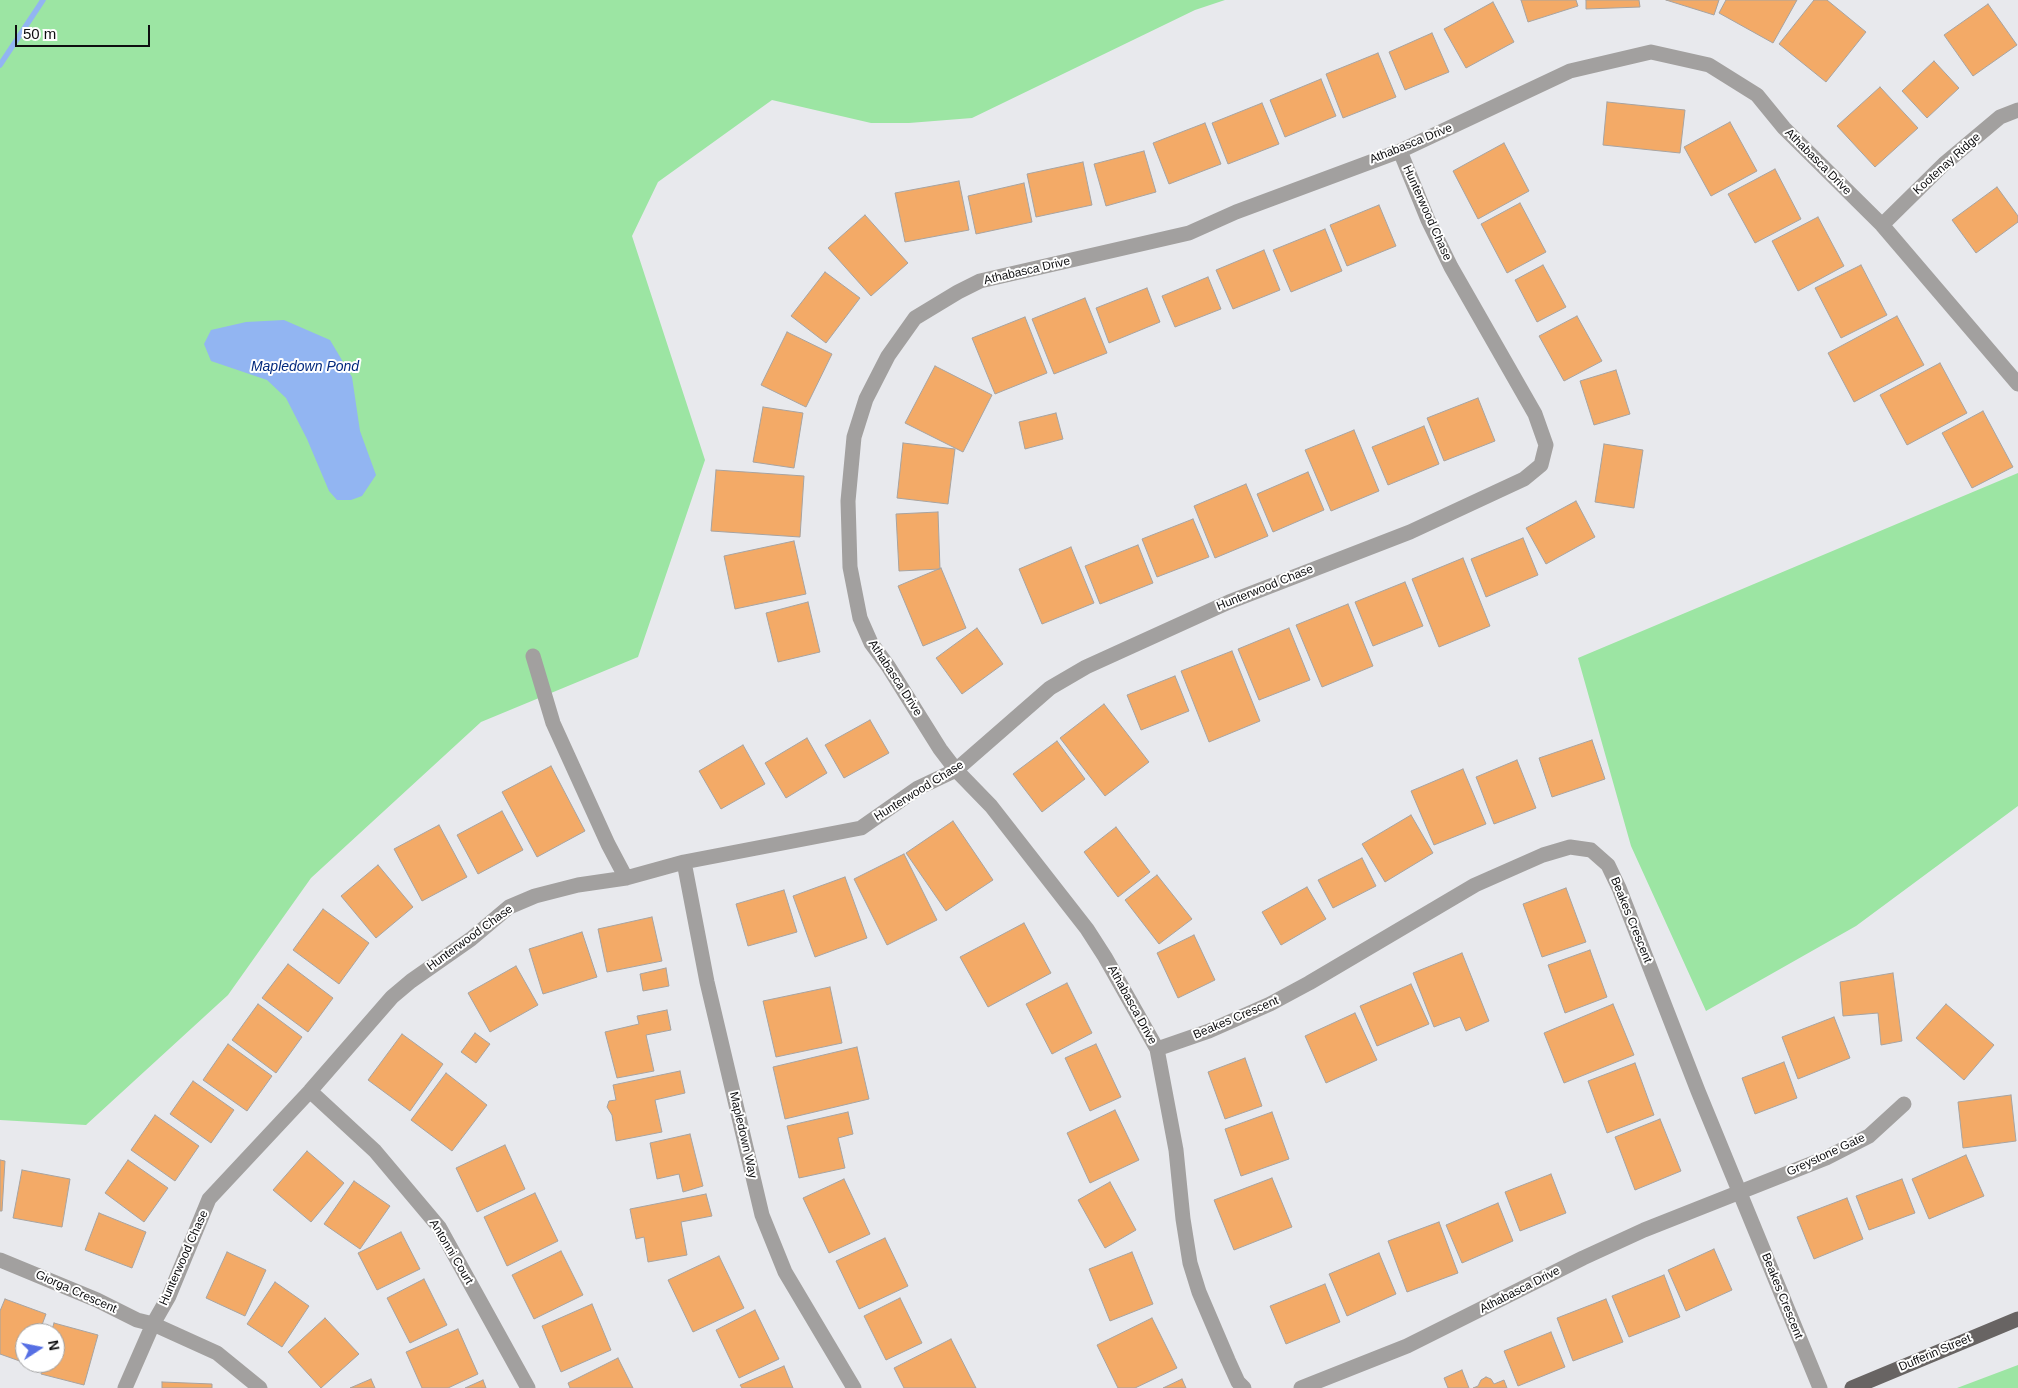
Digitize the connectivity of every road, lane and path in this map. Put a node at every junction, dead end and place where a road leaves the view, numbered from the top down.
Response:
1 (2018, 110) edge
2 (1400, 151) junction
3 (1882, 226) junction
4 (2018, 384) edge
5 (533, 656) dead end
6 (956, 770) junction
7 (684, 862) junction
8 (626, 878) junction
9 (1157, 1049) junction
10 (310, 1091) junction
11 (1904, 1104) dead end
12 (1740, 1194) junction
13 (0, 1260) edge
14 (2018, 1319) edge
15 (153, 1324) junction
16 (124, 1388) edge
17 (260, 1388) edge
18 (528, 1388) edge
19 (854, 1388) edge
20 (1244, 1388) edge
21 (1301, 1388) edge
22 (1820, 1388) edge
23 (1852, 1388) edge

1 - 3 street, Kootenay Ridge
2 - 3 street, Athabasca Drive
2 - 6 street, Athabasca Drive
2 - 6 street, Hunterwood Chase
3 - 4 street, Athabasca Drive
5 - 8 street
6 - 7 street, Hunterwood Chase
6 - 9 street, Athabasca Drive
7 - 8 street, Hunterwood Chase
7 - 19 street, Mapledown Way
8 - 10 street, Hunterwood Chase
9 - 12 street, Beakes Crescent
9 - 20 street, Athabasca Drive
10 - 15 street, Hunterwood Chase
10 - 18 street, Antonni Court
11 - 12 street, Greystone Gate
12 - 21 street, Athabasca Drive
12 - 22 street, Beakes Crescent
13 - 15 street, Giorga Crescent
14 - 23 main road, Dufferin Street
15 - 16 street, Hunterwood Chase
15 - 17 street, Giorga Crescent

